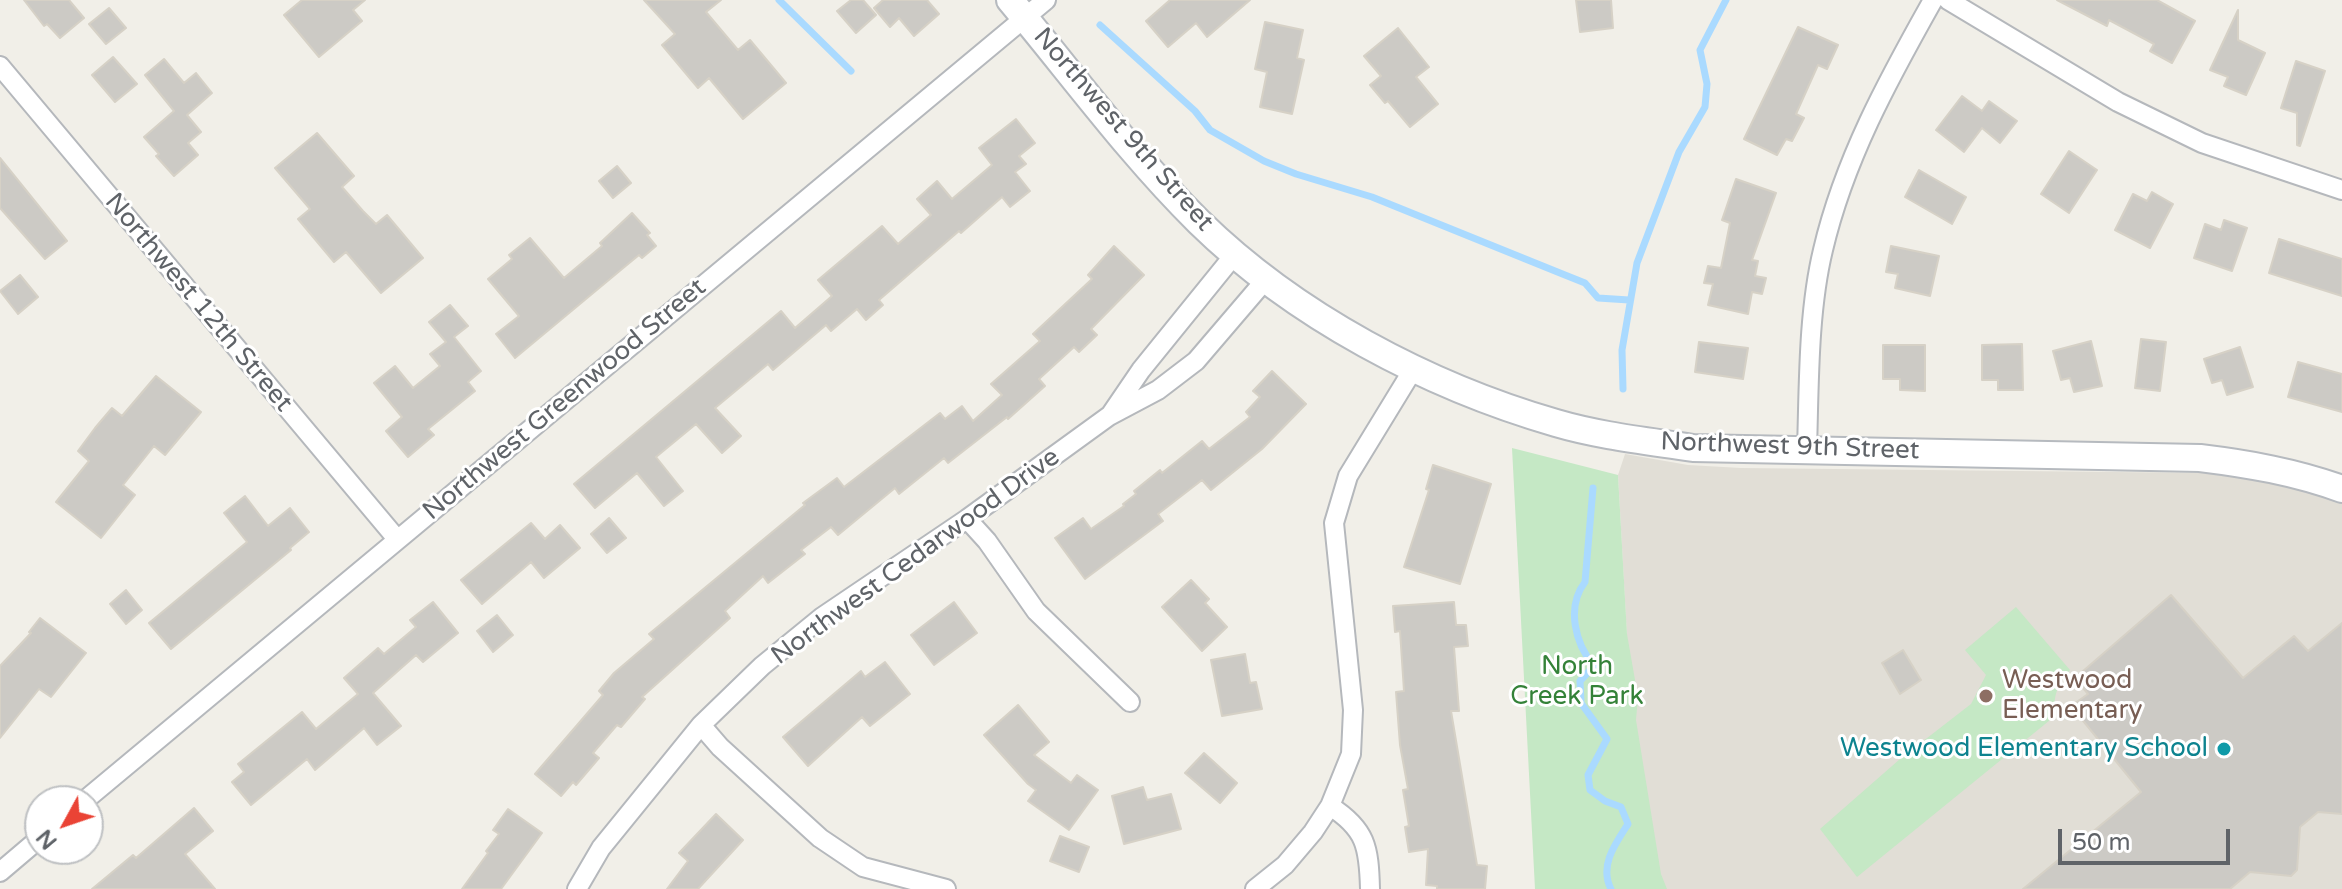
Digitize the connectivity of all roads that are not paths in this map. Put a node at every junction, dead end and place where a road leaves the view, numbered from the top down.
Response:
1 (1046, 0) edge
2 (1933, 0) edge
3 (1948, 0) edge
4 (1018, 9) edge
5 (0, 66) edge
6 (2342, 190) edge
7 (1235, 254) junction
8 (1267, 278) junction
9 (1414, 368) junction
10 (1109, 416) junction
11 (1807, 450) junction
12 (2342, 489) edge
13 (967, 519) junction
14 (397, 539) junction
15 (1130, 702) dead end
16 (701, 725) junction
17 (103, 785) edge
18 (1330, 806) junction
19 (24, 852) edge
20 (0, 872) edge
21 (577, 889) edge
22 (946, 889) edge
23 (1255, 889) edge
24 (1370, 889) edge

1 - 4 street, Northwest Greenwood Street
2 - 11 street
3 - 6 street
4 - 7 street, Northwest 9th Street
4 - 14 street, Northwest Greenwood Street
5 - 14 street, Northwest 12th Street
7 - 8 street, Northwest 9th Street
7 - 10 street, Northwest Cedarwood Drive
8 - 9 street, Northwest 9th Street
8 - 10 street, Northwest Cedarwood Drive
9 - 11 street, Northwest 9th Street
9 - 18 street
10 - 13 street, Northwest Cedarwood Drive
11 - 12 street, Northwest 9th Street
13 - 15 street
13 - 16 street, Northwest Cedarwood Drive
14 - 17 street, Northwest Greenwood Street
16 - 21 street, Northwest Cedarwood Drive
16 - 22 street
18 - 23 street
18 - 24 street
19 - 20 street

